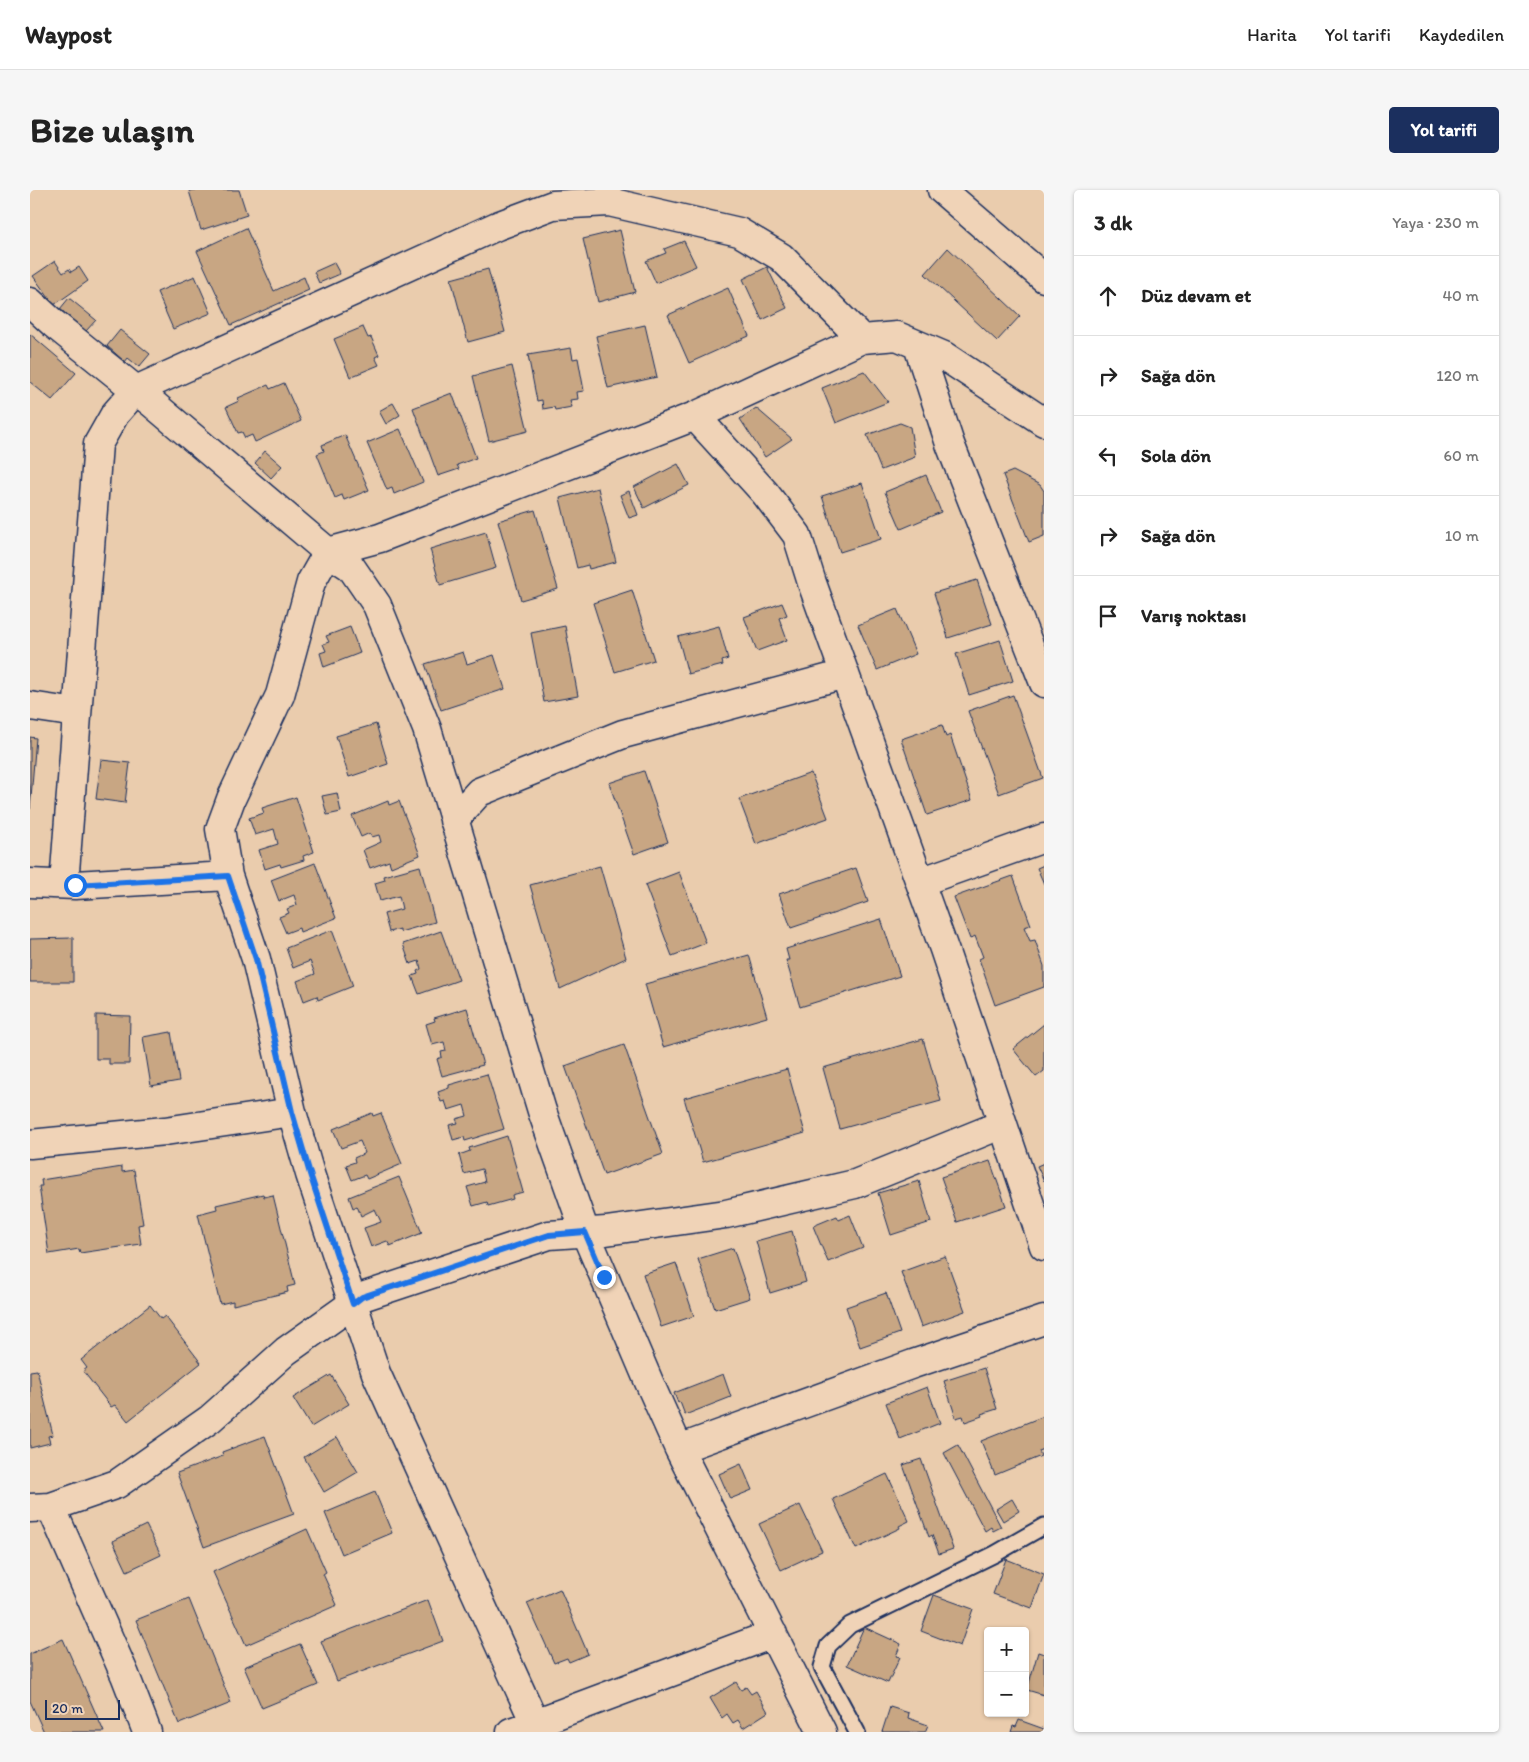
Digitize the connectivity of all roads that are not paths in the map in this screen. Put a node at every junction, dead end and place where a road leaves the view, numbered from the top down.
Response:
1 (942, 190) edge
2 (1044, 278) edge
3 (30, 302) edge
4 (862, 339) junction
5 (918, 346) junction
6 (136, 390) junction
7 (695, 416) junction
8 (1044, 422) edge
9 (328, 552) junction
10 (845, 674) junction
11 (1044, 683) edge
12 (30, 706) edge
13 (77, 713) junction
14 (454, 820) junction
15 (1044, 838) edge
16 (228, 876) junction
17 (920, 882) junction
18 (30, 883) edge
19 (64, 884) junction
20 (292, 1112) junction
21 (1003, 1124) junction
22 (30, 1144) edge
23 (585, 1232) junction
24 (1044, 1246) edge
25 (353, 1304) junction
26 (1044, 1320) edge
27 (679, 1448) junction
28 (41, 1507) edge
29 (1044, 1526) edge
30 (774, 1634) junction
31 (528, 1729) edge
32 (147, 1732) edge
33 (822, 1732) edge
34 (857, 1732) edge

1 - 2 street
3 - 6 street
4 - 5 street
4 - 6 street
4 - 7 street
5 - 8 street
5 - 11 street
6 - 9 street
6 - 13 street
7 - 9 street
7 - 10 street
9 - 14 street
9 - 16 street
10 - 14 street
10 - 17 street
12 - 13 street
13 - 19 street
14 - 23 street
15 - 17 street
16 - 19 street
16 - 20 street
17 - 21 street
18 - 19 street
20 - 22 street
20 - 25 street
21 - 23 street
21 - 24 street
23 - 25 street
23 - 27 street
25 - 28 street
25 - 31 street
26 - 27 street
27 - 30 street
28 - 32 street
29 - 34 lane
30 - 31 street
30 - 33 street

